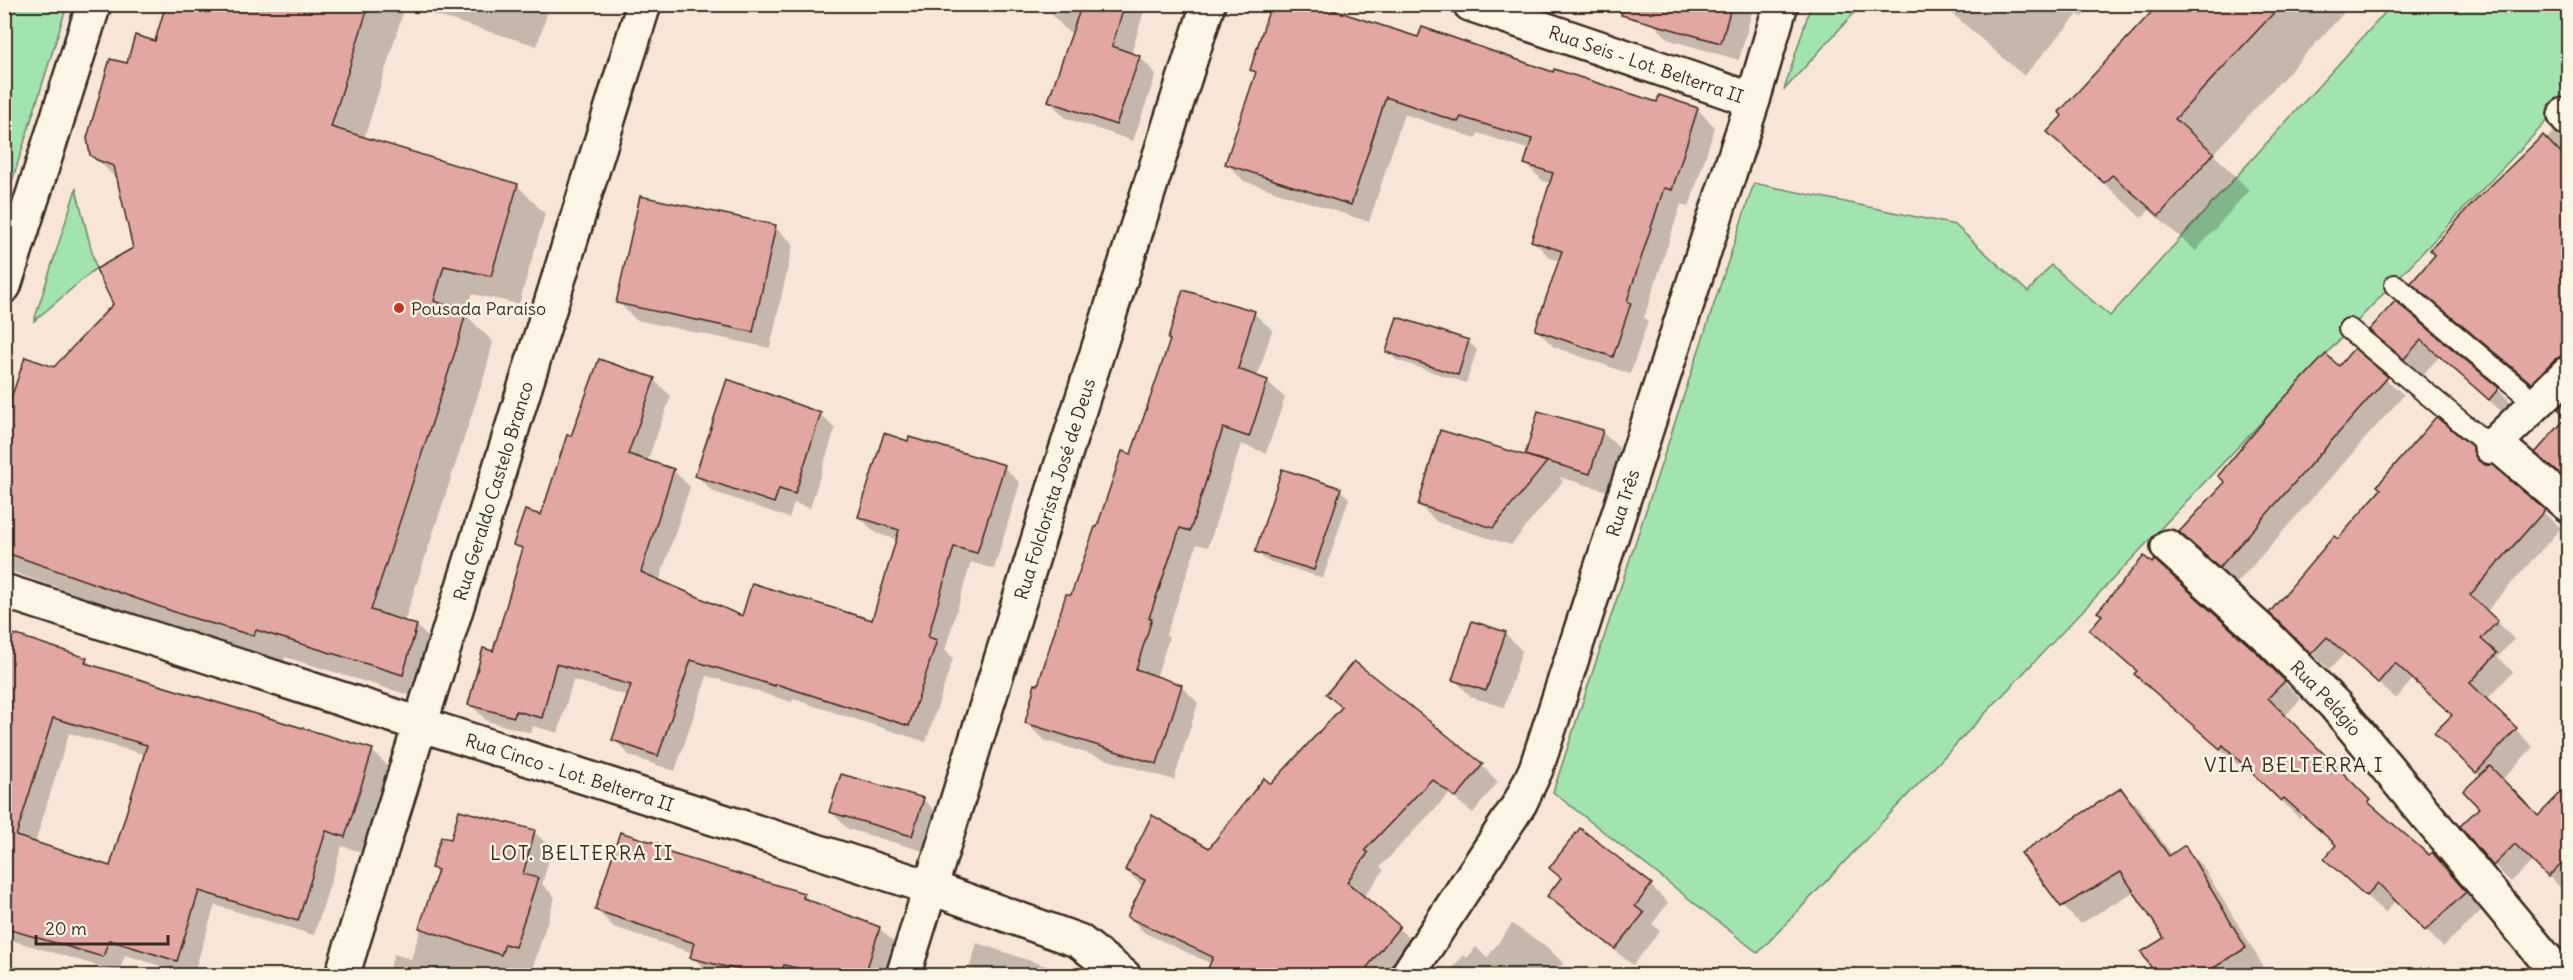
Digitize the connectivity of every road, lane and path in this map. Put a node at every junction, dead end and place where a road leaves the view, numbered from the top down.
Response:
1 (94, 4) edge
2 (644, 4) edge
3 (1208, 4) edge
4 (1470, 4) edge
5 (1781, 4) edge
6 (1753, 100) junction
7 (2395, 285) dead end
8 (4, 286) edge
9 (2349, 329) dead end
10 (2568, 373) edge
11 (2537, 404) junction
12 (2493, 445) junction
13 (2568, 505) edge
14 (2168, 547) dead end
15 (4, 591) edge
16 (420, 725) junction
17 (932, 888) junction
18 (342, 975) edge
19 (903, 975) edge
20 (1124, 975) edge
21 (1407, 975) edge
22 (2560, 975) edge

1 - 8 street
2 - 16 street, Rua Geraldo Castelo Branco
3 - 17 street, Rua Folclorista José de Deus
4 - 6 street, Rua Seis - Lot. Belterra II
5 - 6 street, Rua Três
6 - 21 street, Rua Três
7 - 11 lane
9 - 12 lane
10 - 11 street
11 - 12 street
12 - 13 street
14 - 22 street, Rua Pelágio
15 - 16 street, Rua Cinco - Lot. Belterra II
16 - 17 street, Rua Cinco - Lot. Belterra II
16 - 18 street, Rua Geraldo Castelo Branco
17 - 19 street, Rua Folclorista José de Deus
17 - 20 street, Rua Cinco - Lot. Belterra II

